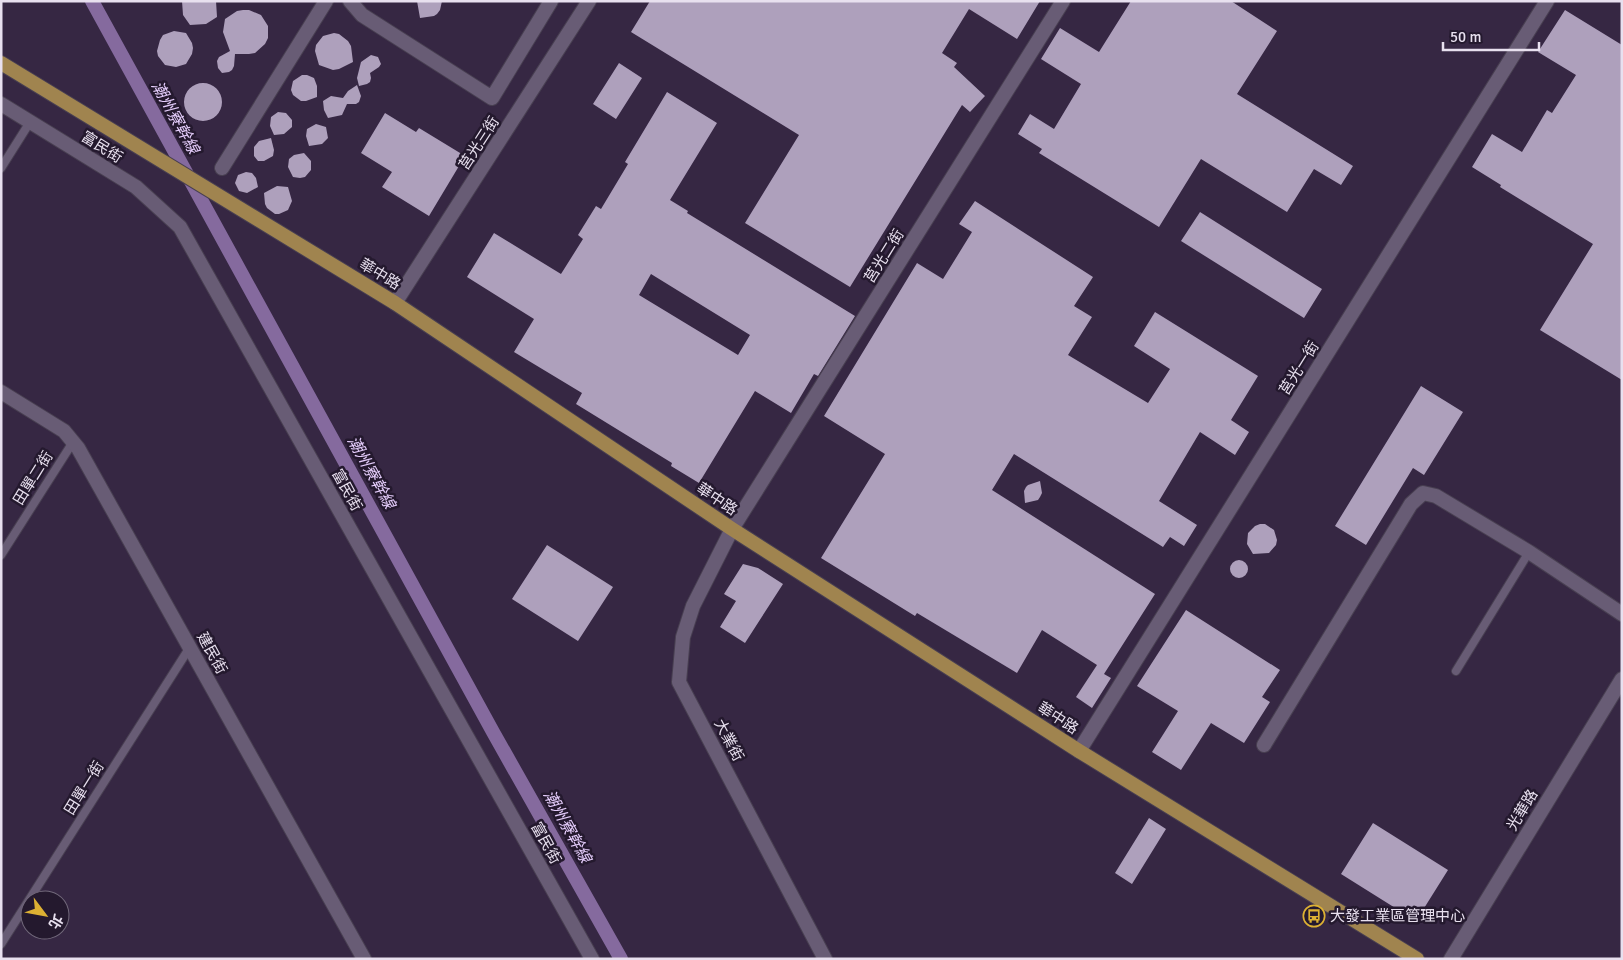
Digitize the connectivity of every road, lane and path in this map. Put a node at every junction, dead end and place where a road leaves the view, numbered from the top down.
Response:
1 (326, 1) edge
2 (350, 1) edge
3 (551, 1) edge
4 (589, 1) edge
5 (1063, 1) edge
6 (1547, 1) edge
7 (1, 63) edge
8 (1, 104) edge
9 (30, 122) junction
10 (1, 168) edge
11 (222, 168) dead end
12 (395, 303) junction
13 (1, 392) edge
14 (73, 442) junction
15 (732, 529) junction
16 (1529, 552) junction
17 (1, 555) edge
18 (1622, 614) edge
19 (190, 647) junction
20 (1456, 671) dead end
21 (1622, 679) edge
22 (1264, 745) dead end
23 (1079, 751) junction
24 (1, 944) edge
25 (364, 959) edge
26 (592, 959) edge
27 (825, 959) edge
28 (1417, 959) edge
29 (1451, 959) edge

1 - 11 street
2 - 3 street
4 - 12 street, 莒光三街
5 - 15 street, 莒光二街
6 - 23 street, 莒光一街
7 - 12 main road, 華中路
8 - 9 street, 富民街
9 - 10 lane
9 - 26 street, 富民街
12 - 15 main road, 華中路
13 - 14 street, 建民街
14 - 17 lane, 田單二街
14 - 19 street, 建民街
15 - 23 main road, 華中路
15 - 27 street, 大業街
16 - 18 street
16 - 20 lane
16 - 22 street
19 - 24 lane, 田單一街
19 - 25 street, 建民街
21 - 29 street, 光華路
23 - 28 main road, 華中路

